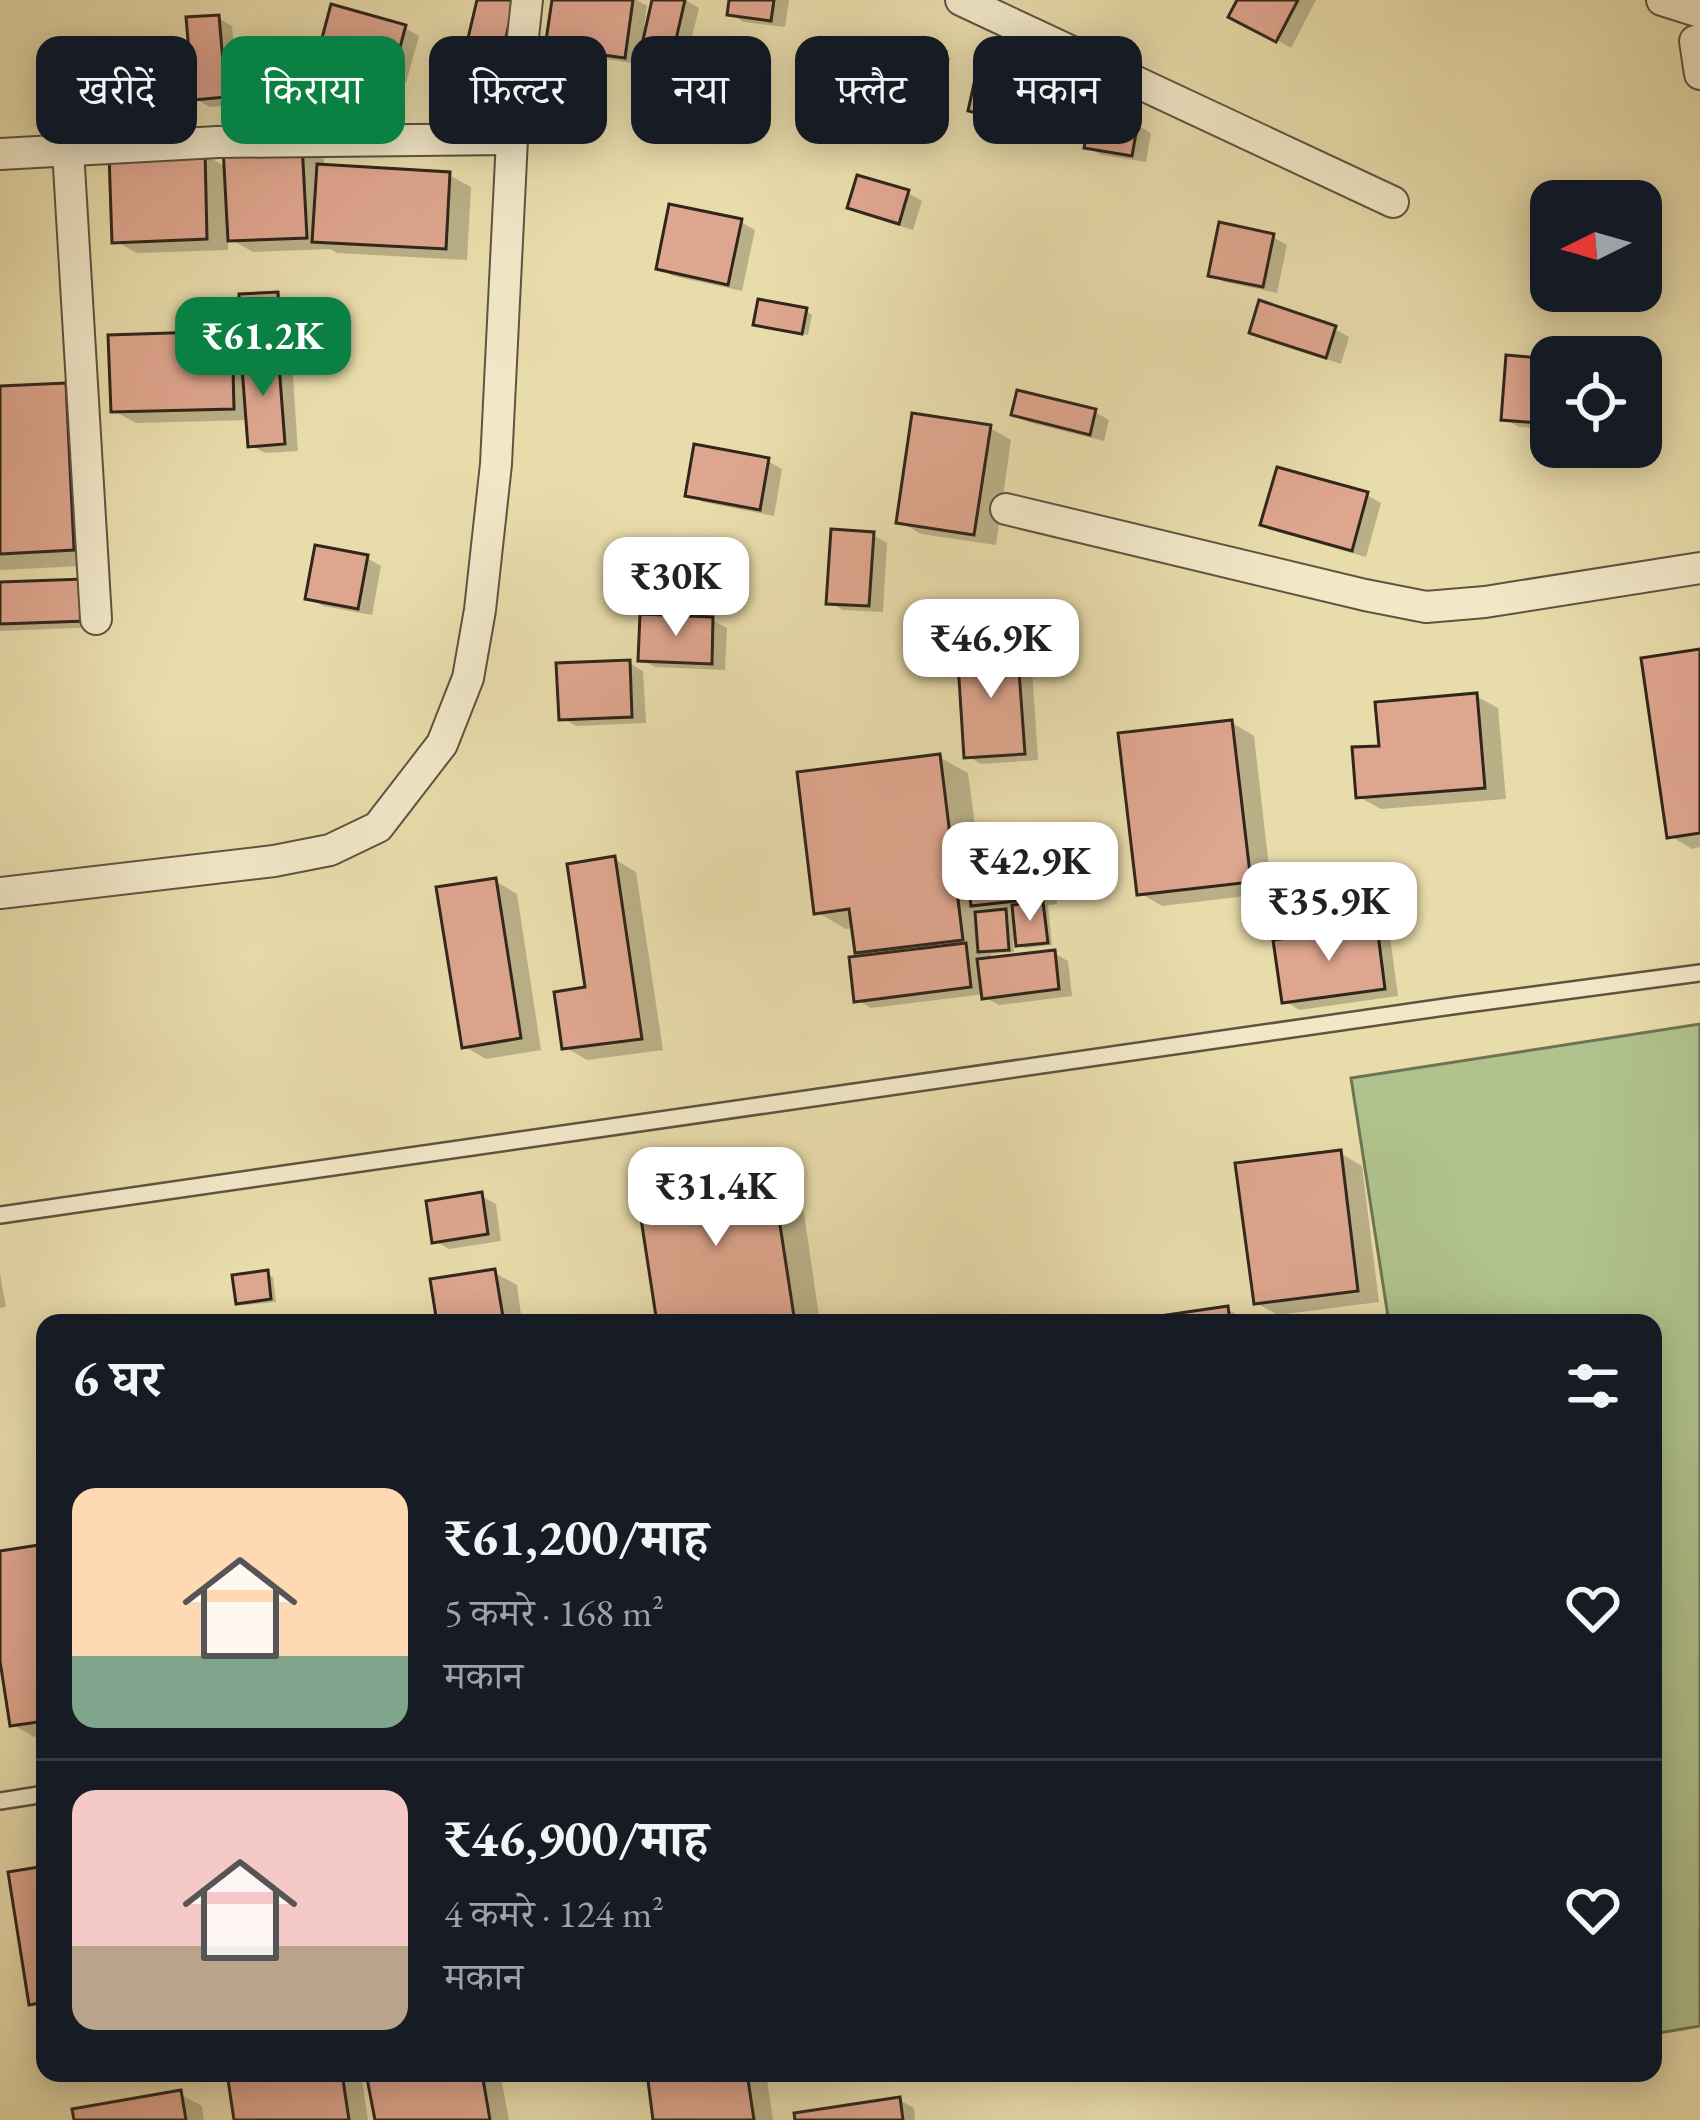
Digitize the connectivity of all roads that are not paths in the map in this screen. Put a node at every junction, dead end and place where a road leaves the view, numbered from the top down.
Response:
1 (527, 0) edge
2 (962, 0) edge
3 (1662, 0) edge
4 (1699, 28) edge
5 (523, 36) edge
6 (1700, 74) edge
7 (429, 140) edge
8 (512, 144) edge
9 (68, 150) junction
10 (0, 154) edge
11 (1393, 202) dead end
12 (1006, 509) dead end
13 (1700, 568) edge
14 (96, 619) dead end
15 (0, 893) edge
16 (1700, 974) edge
17 (0, 1215) edge
18 (36, 1795) edge
19 (0, 1801) edge

1 - 5 street
2 - 11 street
3 - 4 street
4 - 6 street
7 - 9 street
8 - 15 street
9 - 10 street
9 - 14 street
12 - 13 street
16 - 17 lane
18 - 19 lane

